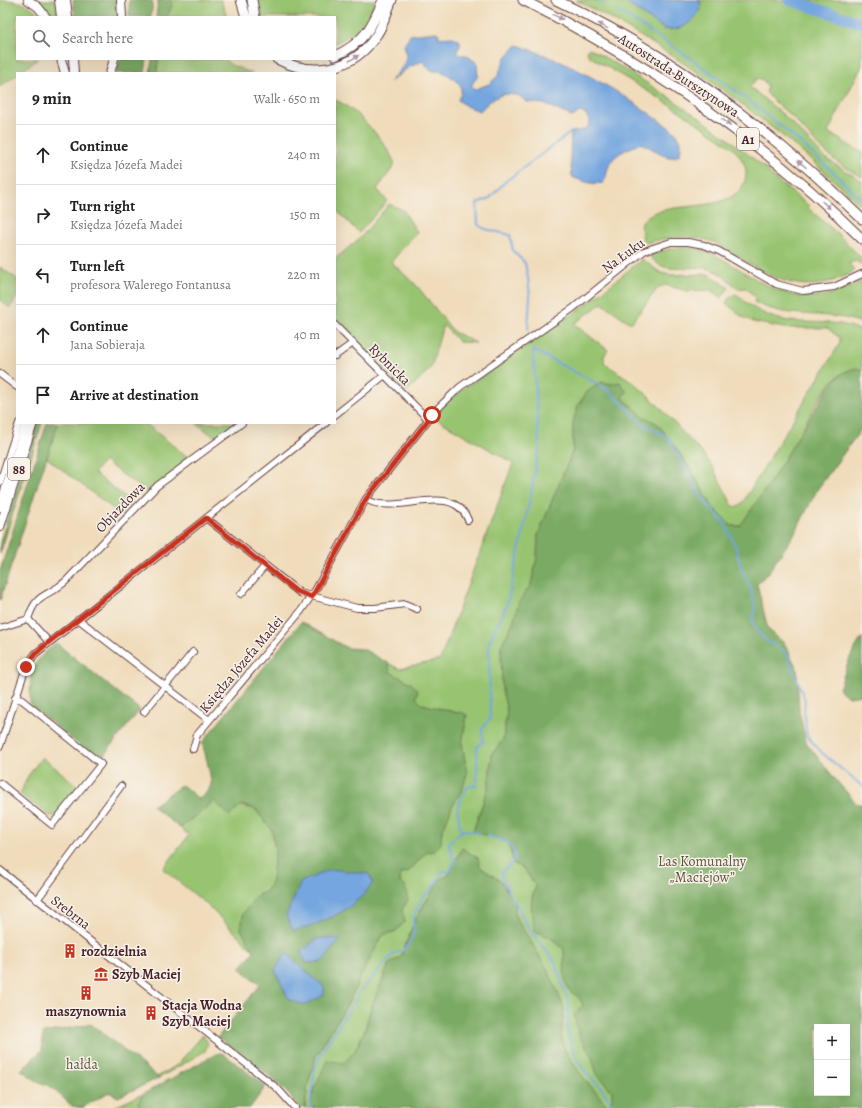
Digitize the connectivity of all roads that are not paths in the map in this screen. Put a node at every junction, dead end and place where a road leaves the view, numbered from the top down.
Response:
1 (28, 0) edge
2 (59, 0) edge
3 (66, 0) edge
4 (121, 0) edge
5 (241, 0) edge
6 (252, 0) edge
7 (383, 0) edge
8 (392, 0) edge
9 (523, 0) edge
10 (557, 0) edge
11 (45, 16) edge
12 (61, 16) edge
13 (68, 16) edge
14 (122, 16) edge
15 (246, 16) edge
16 (255, 16) edge
17 (336, 56) edge
18 (61, 60) edge
19 (66, 60) edge
20 (73, 60) edge
21 (114, 60) edge
22 (279, 60) edge
23 (65, 72) edge
24 (68, 72) edge
25 (74, 72) edge
26 (110, 72) edge
27 (862, 219) edge
28 (862, 239) edge
29 (860, 274) edge
30 (336, 326) edge
31 (353, 343) junction
32 (336, 355) edge
33 (0, 374) edge
34 (385, 375) junction
35 (16, 386) edge
36 (336, 414) edge
37 (428, 419) junction
38 (19, 424) edge
39 (26, 424) edge
40 (33, 424) edge
41 (241, 424) edge
42 (325, 424) edge
43 (0, 482) edge
44 (366, 499) junction
45 (0, 507) edge
46 (206, 518) junction
47 (468, 520) dead end
48 (0, 527) edge
49 (265, 566) junction
50 (241, 594) dead end
51 (312, 597) junction
52 (417, 609) dead end
53 (28, 619) junction
54 (78, 619) junction
55 (0, 628) edge
56 (49, 642) junction
57 (193, 652) dead end
58 (164, 686) junction
59 (16, 698) junction
60 (144, 712) dead end
61 (209, 720) junction
62 (0, 746) edge
63 (193, 749) dead end
64 (0, 783) edge
65 (121, 786) dead end
66 (0, 870) edge
67 (37, 900) junction
68 (295, 1108) edge

1 - 11 main road
2 - 12 main road
3 - 13 main road
4 - 14 main road
5 - 15 highway
6 - 16 highway
7 - 17 highway
22 -> 8 highway
9 -> 28 highway, Autostrada Bursztynowa / A1
27 -> 10 highway, Autostrada Bursztynowa / A1
18 - 23 main road
19 - 24 main road
20 - 25 main road
21 - 26 main road
29 - 37 street, Na Łuku
30 - 31 street, Rybnicka
31 - 32 street
31 - 34 street, Rybnicka
33 - 35 street
34 - 36 street
34 - 37 street, Rybnicka
37 - 44 street, Księdza Józefa Madei
38 - 43 street
39 - 45 main road, 88
40 - 48 main road, 88
41 - 53 street, Objazdowa
42 - 46 street
44 - 47 street
44 - 51 street, Księdza Józefa Madei
46 - 49 street
46 - 54 street
49 - 50 street
49 - 51 street
51 - 52 street
51 - 61 street, Księdza Józefa Madei
53 - 55 street
53 - 56 street
54 - 56 street
54 - 58 street
56 - 59 street
57 - 58 street
58 - 60 street
58 - 61 street
59 - 62 street
59 - 64 street
61 - 63 street, Księdza Józefa Madei
65 - 67 street
66 - 67 street, Srebrna
67 - 68 street, Srebrna

